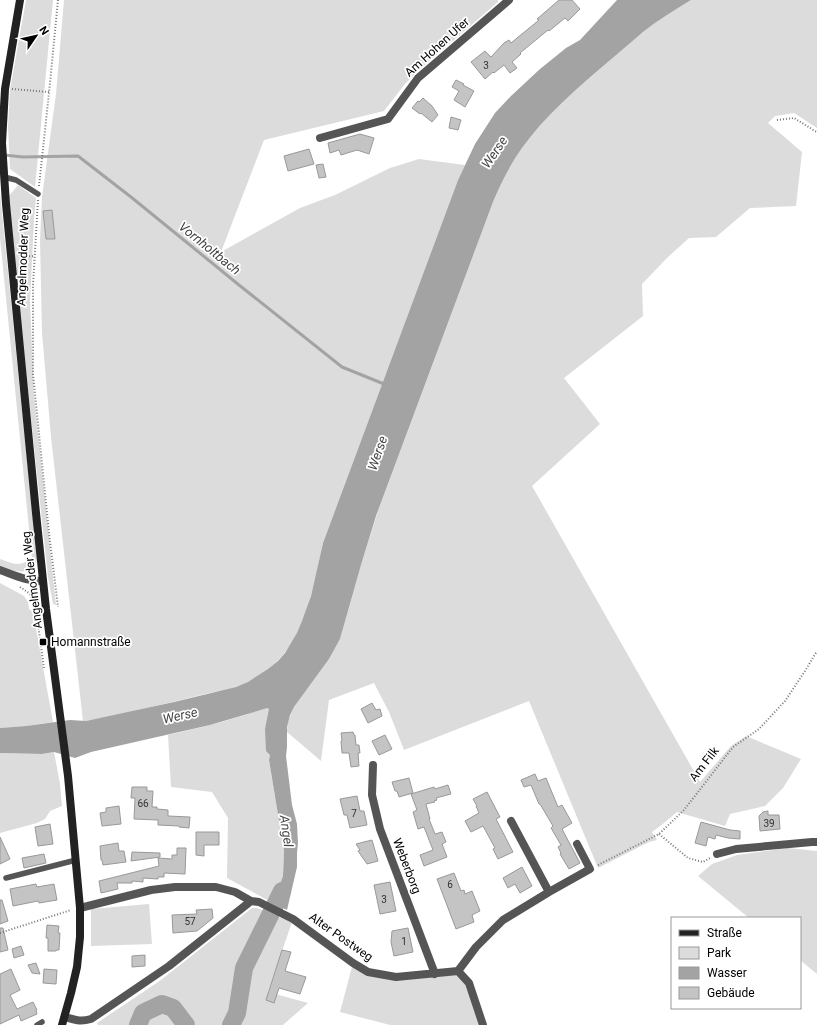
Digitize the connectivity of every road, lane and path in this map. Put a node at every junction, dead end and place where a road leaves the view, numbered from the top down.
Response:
1 (20, 0) edge
2 (58, 0) edge
3 (508, 0) edge
4 (5, 89) junction
5 (50, 92) junction
6 (777, 120) dead end
7 (817, 132) edge
8 (320, 138) dead end
9 (4, 177) junction
10 (38, 194) junction
11 (34, 256) junction
12 (11, 258) junction
13 (0, 570) edge
14 (43, 581) junction
15 (16, 585) dead end
16 (58, 607) dead end
17 (36, 610) dead end
18 (817, 651) edge
19 (374, 765) dead end
20 (511, 821) dead end
21 (659, 834) junction
22 (817, 842) edge
23 (577, 844) dead end
24 (718, 854) joint
25 (76, 860) junction
26 (590, 869) junction
27 (6, 878) dead end
28 (549, 892) junction
29 (251, 901) junction
30 (76, 909) junction
31 (0, 933) edge
32 (458, 971) junction
33 (435, 974) junction
34 (63, 1021) edge
35 (483, 1025) edge

1 - 4 street, Angelmodder Weg
2 - 5 path, Angelmodder Weg
3 - 8 street, Am Hohen Ufer
4 - 5 path
4 - 9 street, Angelmodder Weg
5 - 10 path, Angelmodder Weg
6 - 7 path
9 - 10 lane, Angelmodder Weg
9 - 12 street, Angelmodder Weg
10 - 11 path, Angelmodder Weg
11 - 12 path
11 - 16 path, Angelmodder Weg
12 - 14 street, Angelmodder Weg
13 - 14 street
14 - 25 street, Angelmodder Weg
15 - 17 path
18 - 21 path, Am Filk
19 - 33 street, Weberborg
20 - 28 street
21 - 24 path
21 - 26 path, Am Filk
22 - 24 street
23 - 26 street
25 - 27 lane
25 - 30 street, Angelmodder Weg
26 - 28 street
28 - 32 street
29 - 30 street, Alter Postweg
29 - 33 street, Alter Postweg
29 - 34 street
30 - 31 path
30 - 34 street, Angelmodder Weg
32 - 33 street, Alter Postweg
32 - 35 street

